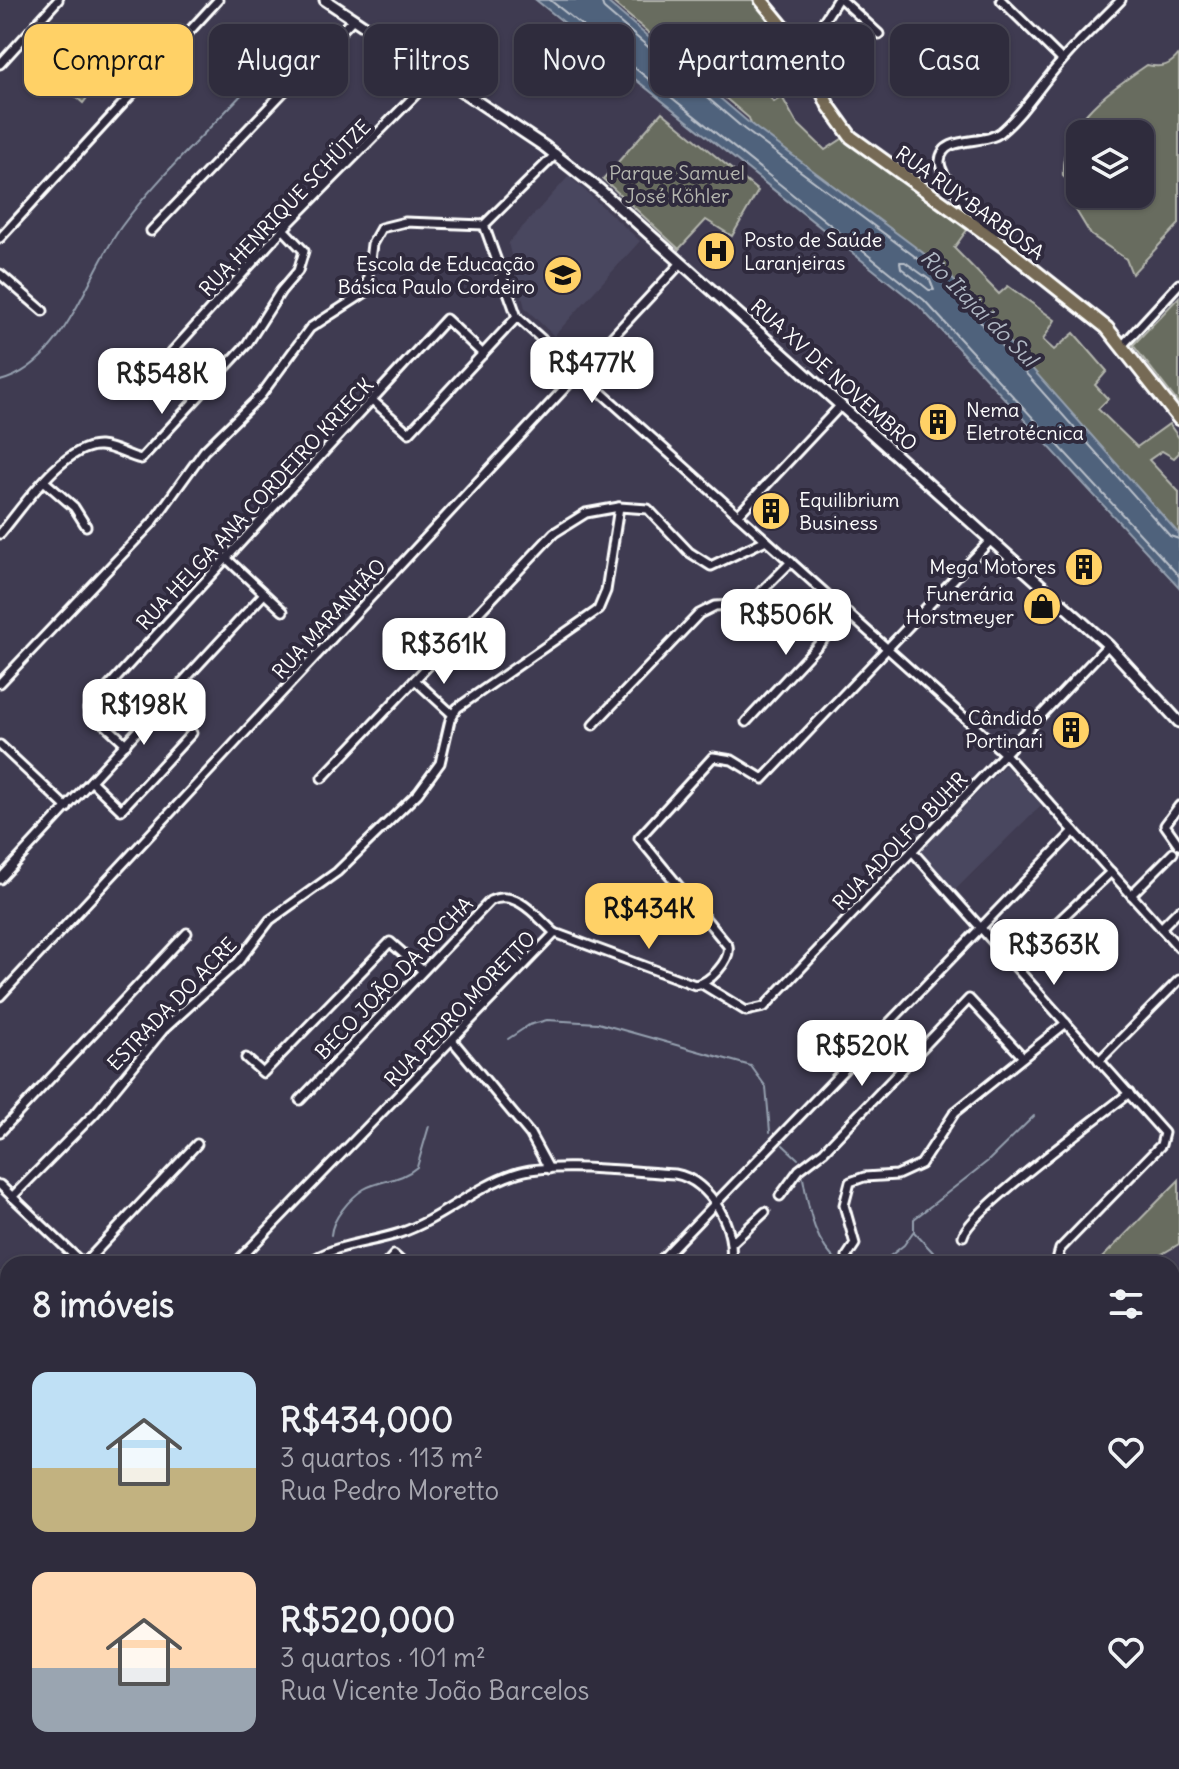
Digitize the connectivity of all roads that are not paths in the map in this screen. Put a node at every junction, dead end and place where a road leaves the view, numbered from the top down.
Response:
1 (58, 0) edge
2 (218, 0) edge
3 (325, 0) edge
4 (761, 0) edge
5 (840, 0) edge
6 (1001, 0) edge
7 (1119, 1) edge
8 (353, 19) junction
9 (781, 24) edge
10 (823, 24) edge
11 (364, 26) edge
12 (879, 34) dead end
13 (1062, 60) junction
14 (0, 64) edge
15 (414, 96) edge
16 (469, 96) edge
17 (824, 96) edge
18 (556, 154) junction
19 (484, 225) junction
20 (283, 229) junction
21 (151, 231) dead end
22 (0, 238) edge
23 (1006, 248) junction
24 (681, 263) junction
25 (0, 274) edge
26 (1179, 284) edge
27 (43, 311) dead end
28 (517, 317) junction
29 (1122, 346) junction
30 (483, 354) junction
31 (159, 366) dead end
32 (579, 373) junction
33 (372, 400) junction
34 (841, 405) junction
35 (1179, 419) edge
36 (45, 482) junction
37 (619, 507) junction
38 (738, 515) junction
39 (86, 526) dead end
40 (0, 534) edge
41 (766, 540) junction
42 (991, 540) junction
43 (226, 558) junction
44 (791, 562) junction
45 (264, 594) junction
46 (283, 611) dead end
47 (848, 613) junction
48 (1108, 645) junction
49 (887, 649) junction
50 (415, 680) junction
51 (0, 683) edge
52 (452, 714) junction
53 (746, 722) dead end
54 (1179, 722) edge
55 (593, 725) dead end
56 (192, 733) dead end
57 (126, 744) junction
58 (0, 745) edge
59 (1005, 754) junction
60 (322, 778) dead end
61 (91, 781) junction
62 (1179, 806) edge
63 (67, 808) junction
64 (1074, 831) junction
65 (1179, 845) edge
66 (912, 851) junction
67 (1173, 853) dead end
68 (1111, 872) junction
69 (0, 879) edge
70 (1131, 895) junction
71 (1179, 910) edge
72 (980, 927) junction
73 (1161, 928) junction
74 (187, 933) dead end
75 (555, 933) junction
76 (1179, 948) edge
77 (1013, 964) junction
78 (422, 970) junction
79 (1179, 980) edge
80 (702, 984) junction
81 (0, 996) edge
82 (1066, 1023) junction
83 (452, 1040) junction
84 (1023, 1057) junction
85 (246, 1058) dead end
86 (1099, 1061) junction
87 (1129, 1093) junction
88 (300, 1100) dead end
89 (0, 1132) edge
90 (197, 1144) dead end
91 (549, 1169) junction
92 (0, 1185) edge
93 (780, 1196) dead end
94 (12, 1197) junction
95 (714, 1203) junction
96 (765, 1212) dead end
97 (963, 1236) dead end
98 (733, 1242) junction
99 (75, 1256) edge
100 (92, 1256) edge
101 (243, 1256) edge
102 (323, 1256) edge
103 (664, 1256) edge
104 (731, 1256) edge
105 (847, 1256) dead end
106 (1061, 1256) edge

1 - 14 street
2 - 22 street
3 - 8 main road, RUA XV DE NOVEMBRO
4 - 9 main road, RUA RUY BARBOSA
5 - 10 street
5 - 12 street
6 - 13 street
7 - 13 street
8 - 11 main road, RUA XV DE NOVEMBRO
8 - 21 street
13 - 23 street
15 - 20 street, RUA HENRIQUE SCHÜTZE
16 - 18 main road, RUA XV DE NOVEMBRO
17 - 23 main road, RUA RUY BARBOSA
18 - 19 street
18 - 24 main road, RUA XV DE NOVEMBRO
19 - 28 street
19 - 51 street
20 - 31 street, RUA HENRIQUE SCHÜTZE
20 - 36 street
23 - 29 main road, RUA RUY BARBOSA
24 - 32 street, RUA MARANHÃO
24 - 34 main road, RUA XV DE NOVEMBRO
25 - 27 street
26 - 29 street
28 - 30 street
28 - 32 street
29 - 35 main road, RUA RUY BARBOSA
30 - 33 street
30 - 33 street, RUA HELGA ANA CORDEIRO KRIECK
32 - 38 street
32 - 81 street, RUA MARANHÃO
33 - 43 street, RUA HELGA ANA CORDEIRO KRIECK
34 - 38 street
34 - 42 main road, RUA XV DE NOVEMBRO
36 - 39 street
36 - 40 street
37 - 41 street
37 - 50 street
37 - 52 street
38 - 41 street
41 - 44 street
42 - 48 main road, RUA XV DE NOVEMBRO
42 - 49 street
43 - 45 street
43 - 57 street, RUA HELGA ANA CORDEIRO KRIECK
44 - 47 street
44 - 55 street
45 - 46 street
45 - 57 street
47 - 49 street
47 - 53 street
48 - 54 main road, RUA XV DE NOVEMBRO
48 - 59 street, RUA ADOLFO BUHR
49 - 59 street
49 - 80 street
50 - 52 street
50 - 60 street
52 - 94 street, ESTRADA DO ACRE
56 - 61 street
57 - 61 street
58 - 63 street
59 - 64 street
59 - 66 street, RUA ADOLFO BUHR
61 - 63 street
62 - 65 street
63 - 69 street
64 - 68 street
64 - 72 street
66 - 72 street
66 - 80 street, RUA ADOLFO BUHR
67 - 70 street
68 - 70 street
68 - 77 street
70 - 73 street
71 - 73 street
72 - 77 street
72 - 95 street
73 - 76 street
74 - 89 street
75 - 78 street, BECO JOÃO DA ROCHA
75 - 80 street, RUA PEDRO MORETTO
75 - 83 street, RUA PEDRO MORETTO
77 - 82 street
78 - 85 street
78 - 88 street, BECO JOÃO DA ROCHA
79 - 86 street
82 - 84 street
82 - 86 street
83 - 91 street
83 - 101 street, RUA PEDRO MORETTO
84 - 93 street
84 - 105 street
86 - 87 street
87 - 97 street
87 - 106 street
90 - 100 street
91 - 95 street
91 - 102 street
92 - 94 street
94 - 99 street
95 - 98 street
95 - 103 street
96 - 98 street
98 - 104 street

